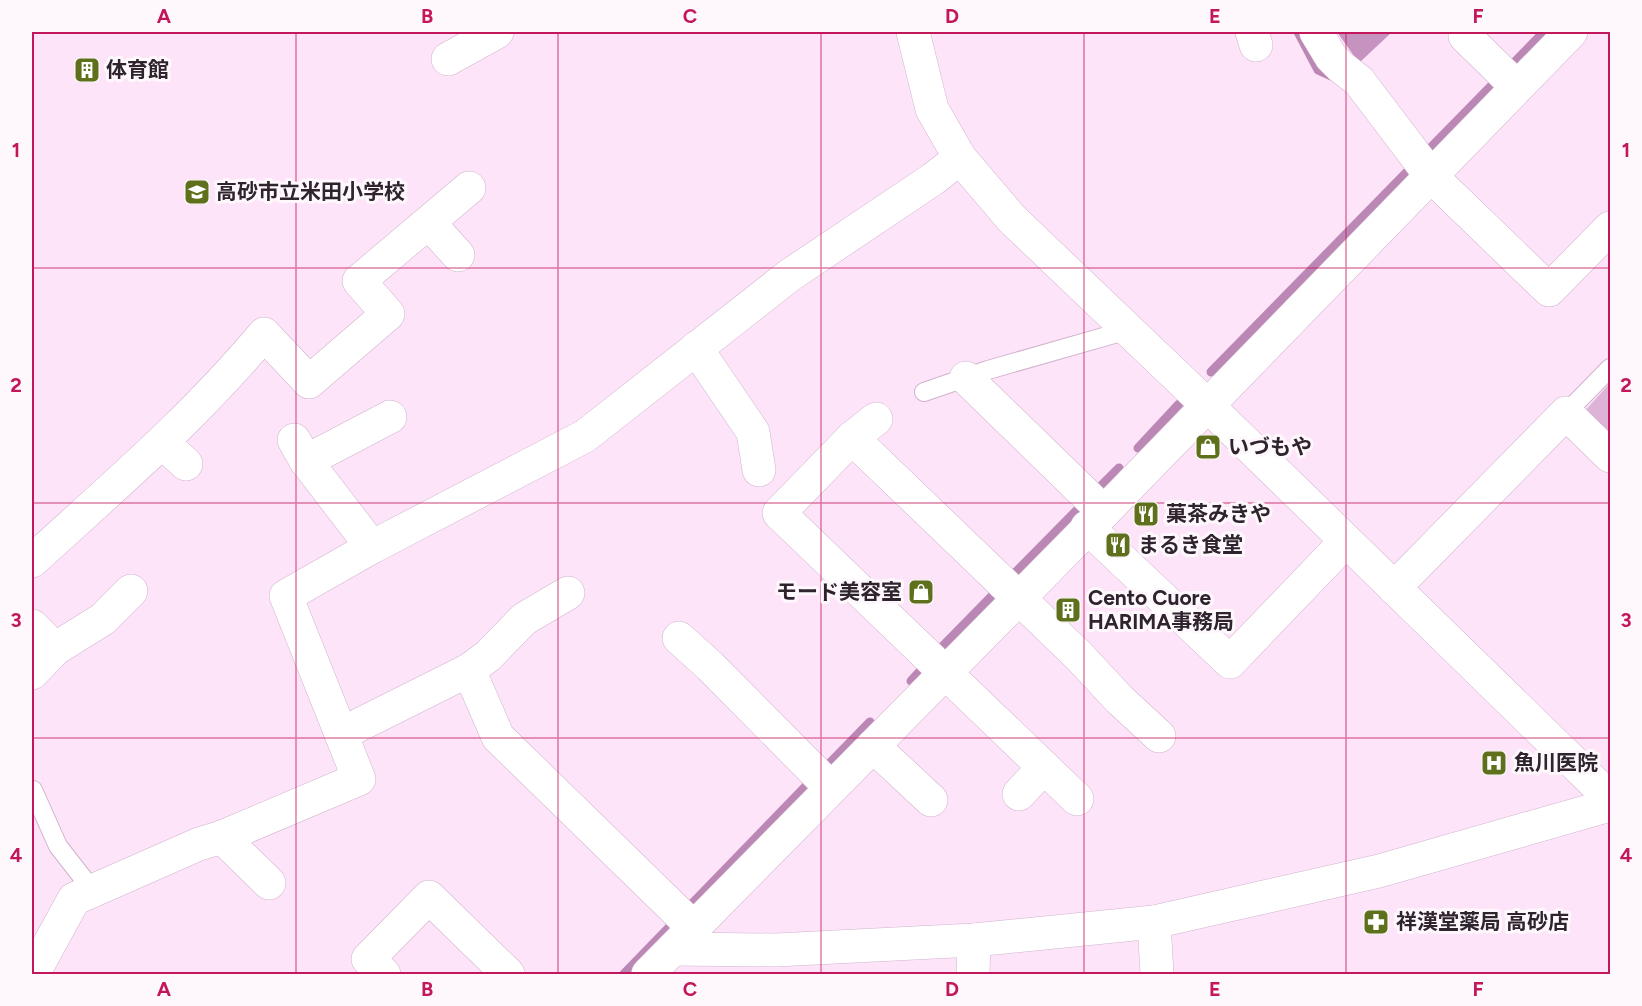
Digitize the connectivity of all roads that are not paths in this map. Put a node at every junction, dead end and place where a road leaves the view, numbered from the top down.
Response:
1 (497, 32) edge
2 (913, 32) edge
3 (1316, 32) edge
4 (1571, 32) edge
5 (1465, 36) dead end
6 (448, 59) dead end
7 (1517, 87) junction
8 (960, 158) junction
9 (1431, 176) junction
10 (469, 188) dead end
11 (429, 223) junction
12 (1611, 228) edge
13 (458, 255) dead end
14 (1128, 330) junction
15 (696, 348) junction
16 (1611, 368) edge
17 (966, 378) junction
18 (924, 392) dead end
19 (1208, 405) junction
20 (1566, 413) junction
21 (391, 418) dead end
22 (1611, 456) edge
23 (759, 470) dead end
24 (1092, 508) junction
25 (1346, 541) junction
26 (372, 547) junction
27 (32, 561) edge
28 (1394, 588) junction
29 (131, 591) dead end
30 (568, 593) dead end
31 (1018, 598) junction
32 (32, 626) edge
33 (679, 638) dead end
34 (55, 649) junction
35 (469, 670) junction
36 (945, 672) junction
37 (32, 673) edge
38 (341, 734) junction
39 (1158, 736) dead end
40 (873, 746) junction
41 (1044, 767) junction
42 (831, 788) junction
43 (33, 790) edge
44 (1018, 794) dead end
45 (1611, 798) edge
46 (1077, 799) dead end
47 (931, 800) dead end
48 (1611, 805) edge
49 (222, 837) junction
50 (269, 883) dead end
51 (93, 891) junction
52 (1154, 922) junction
53 (683, 939) junction
54 (975, 940) junction
55 (33, 975) edge
56 (384, 975) edge
57 (508, 975) edge
58 (648, 975) edge
59 (973, 975) edge
60 (1158, 975) edge

1 - 6 street
2 - 8 street
3 - 9 street
4 - 7 street
5 - 7 street
7 - 9 street
8 - 14 street
8 - 15 street
9 - 12 street
9 - 19 street
10 - 11 street
11 - 13 street
11 - 27 street
14 - 17 lane
14 - 19 street
15 - 23 street
15 - 26 street
16 - 20 lane
17 - 18 lane
17 - 24 street
19 - 24 street
19 - 25 street
20 - 22 street
20 - 28 street
21 - 26 street
24 - 25 street
24 - 31 street
25 - 28 street
26 - 38 street
28 - 45 street
29 - 34 street
30 - 35 street
31 - 36 street
31 - 36 street
31 - 39 street
32 - 34 street
33 - 42 street
34 - 37 street
35 - 38 street
35 - 53 street
36 - 40 street
36 - 41 street
38 - 49 street
40 - 42 street
40 - 47 street
41 - 44 street
41 - 46 street
42 - 53 street
43 - 51 lane
48 - 52 street
49 - 50 street
49 - 51 street
51 - 55 street
52 - 54 street
52 - 60 street
53 - 54 street
53 - 58 street
54 - 59 street
56 - 57 street

